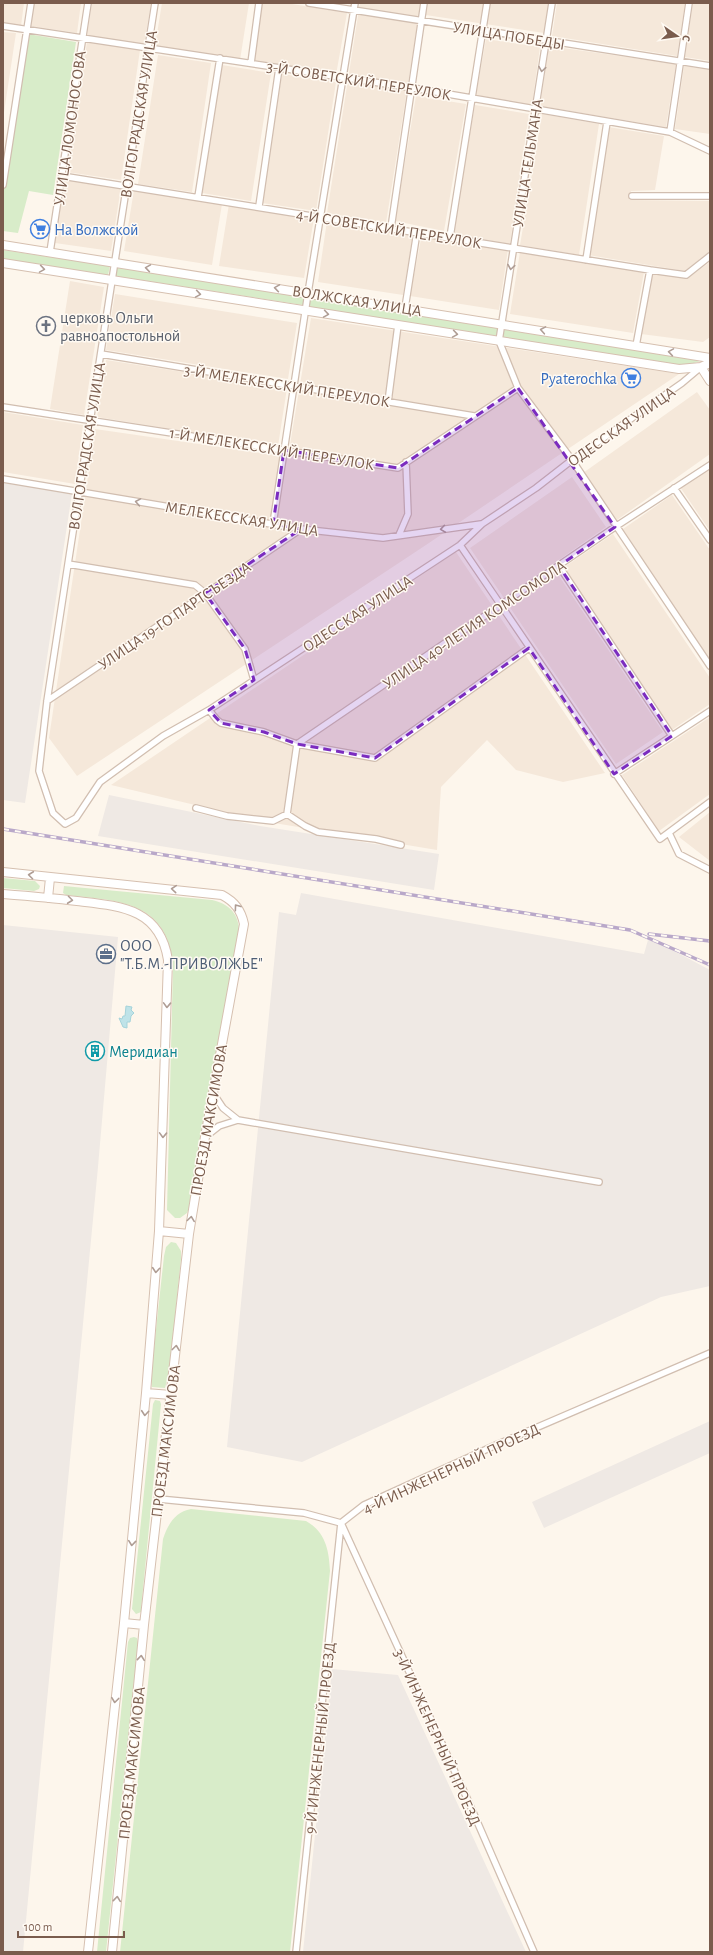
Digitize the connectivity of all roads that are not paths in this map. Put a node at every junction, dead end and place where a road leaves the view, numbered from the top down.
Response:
1 (31, 3) edge
2 (88, 3) edge
3 (155, 3) edge
4 (259, 3) edge
5 (308, 3) edge
6 (354, 3) edge
7 (424, 3) edge
8 (486, 3) edge
9 (552, 3) edge
10 (690, 3) edge
11 (353, 10) junction
12 (421, 21) junction
13 (3, 26) edge
14 (27, 30) junction
15 (481, 30) junction
16 (82, 39) junction
17 (546, 41) junction
18 (148, 49) junction
19 (220, 58) junction
20 (681, 61) junction
21 (251, 64) junction
22 (710, 66) edge
23 (279, 68) junction
24 (343, 79) junction
25 (413, 88) junction
26 (472, 98) junction
27 (535, 111) junction
28 (607, 122) junction
29 (670, 132) junction
30 (710, 151) edge
31 (4, 166) edge
32 (62, 176) junction
33 (3, 185) edge
34 (127, 186) junction
35 (632, 196) dead end
36 (710, 196) edge
37 (198, 197) junction
38 (259, 206) junction
39 (320, 217) junction
40 (391, 228) junction
41 (416, 232) junction
42 (450, 237) junction
43 (3, 245) edge
44 (514, 249) junction
45 (50, 252) junction
46 (710, 256) edge
47 (586, 260) junction
48 (115, 262) junction
49 (3, 263) edge
50 (650, 270) junction
51 (112, 280) junction
52 (308, 293) junction
53 (405, 308) junction
54 (305, 310) junction
55 (502, 323) junction
56 (398, 325) junction
57 (498, 340) junction
58 (636, 346) junction
59 (101, 354) junction
60 (710, 358) edge
61 (710, 364) edge
62 (701, 367) junction
63 (710, 381) edge
64 (294, 386) junction
65 (518, 388) junction
66 (388, 402) junction
67 (3, 407) edge
68 (474, 416) junction
69 (90, 420) junction
70 (284, 450) junction
71 (572, 460) junction
72 (406, 462) junction
73 (710, 465) edge
74 (3, 480) edge
75 (674, 488) junction
76 (79, 492) junction
77 (273, 524) junction
78 (482, 524) junction
79 (616, 527) junction
80 (301, 529) junction
81 (399, 535) junction
82 (710, 540) edge
83 (460, 546) junction
84 (68, 564) junction
85 (559, 566) junction
86 (205, 593) junction
87 (501, 606) junction
88 (529, 648) junction
89 (710, 666) edge
90 (254, 680) junction
91 (47, 701) junction
92 (209, 710) junction
93 (710, 711) edge
94 (672, 736) junction
95 (298, 744) junction
96 (39, 771) joint
97 (614, 774) junction
98 (710, 802) edge
99 (196, 808) dead end
100 (287, 814) junction
101 (668, 833) junction
102 (401, 845) dead end
103 (710, 870) edge
104 (3, 872) edge
105 (50, 878) junction
106 (3, 894) edge
107 (48, 898) junction
108 (213, 1093) junction
109 (238, 1120) junction
110 (205, 1137) junction
111 (599, 1182) dead end
112 (159, 1231) junction
113 (189, 1234) junction
114 (710, 1353) edge
115 (146, 1393) junction
116 (171, 1395) junction
117 (159, 1499) junction
118 (341, 1523) junction
119 (124, 1623) junction
120 (144, 1625) junction
121 (88, 1952) edge
122 (112, 1952) edge
123 (296, 1952) edge
124 (534, 1952) edge

1 - 14 street
2 - 16 street, УЛИЦА ЛОМОНОСОВА
3 - 18 street, ВОЛГОГРАДСКАЯ УЛИЦА
4 - 21 street
5 - 11 street, УЛИЦА ПОБЕДЫ
6 - 11 street
7 - 12 street
8 - 15 street
9 - 17 street, УЛИЦА ТЕЛЬМАНА
10 - 20 street
11 - 12 street, УЛИЦА ПОБЕДЫ
11 - 24 street
12 - 15 street, УЛИЦА ПОБЕДЫ
12 - 25 street
13 - 14 street, 3-Й СОВЕТСКИЙ ПЕРЕУЛОК
14 - 16 street, 3-Й СОВЕТСКИЙ ПЕРЕУЛОК
14 - 31 street
15 - 17 street, УЛИЦА ПОБЕДЫ
15 - 26 street
16 - 18 street, 3-Й СОВЕТСКИЙ ПЕРЕУЛОК
16 - 32 street, УЛИЦА ЛОМОНОСОВА
17 - 20 street, УЛИЦА ПОБЕДЫ
17 -> 27 street, УЛИЦА ТЕЛЬМАНА
18 - 19 street, 3-Й СОВЕТСКИЙ ПЕРЕУЛОК
18 - 34 street, ВОЛГОГРАДСКАЯ УЛИЦА
19 - 21 street, 3-Й СОВЕТСКИЙ ПЕРЕУЛОК
19 - 37 street
20 - 22 street, УЛИЦА ПОБЕДЫ
20 - 29 street
21 - 23 street, 3-Й СОВЕТСКИЙ ПЕРЕУЛОК
23 - 24 street, 3-Й СОВЕТСКИЙ ПЕРЕУЛОК
23 - 38 street
24 - 25 street, 3-Й СОВЕТСКИЙ ПЕРЕУЛОК
24 - 39 street
25 - 26 street, 3-Й СОВЕТСКИЙ ПЕРЕУЛОК
25 - 40 street
26 - 27 street, 3-Й СОВЕТСКИЙ ПЕРЕУЛОК
26 - 42 street
27 - 28 street, 3-Й СОВЕТСКИЙ ПЕРЕУЛОК
27 - 44 street, УЛИЦА ТЕЛЬМАНА
28 - 29 street, 3-Й СОВЕТСКИЙ ПЕРЕУЛОК
28 - 47 street
29 - 30 street, 3-Й СОВЕТСКИЙ ПЕРЕУЛОК
31 - 33 street
32 - 34 street, 4-Й СОВЕТСКИЙ ПЕРЕУЛОК
32 - 45 street, УЛИЦА ЛОМОНОСОВА
34 - 37 street, 4-Й СОВЕТСКИЙ ПЕРЕУЛОК
34 - 48 street, ВОЛГОГРАДСКАЯ УЛИЦА
35 - 36 street
37 - 38 street, 4-Й СОВЕТСКИЙ ПЕРЕУЛОК
38 - 39 street, 4-Й СОВЕТСКИЙ ПЕРЕУЛОК
39 - 40 street, 4-Й СОВЕТСКИЙ ПЕРЕУЛОК
39 - 52 street
40 - 41 street, 4-Й СОВЕТСКИЙ ПЕРЕУЛОК
41 - 42 street, 4-Й СОВЕТСКИЙ ПЕРЕУЛОК
41 - 53 street
42 - 44 street, 4-Й СОВЕТСКИЙ ПЕРЕУЛОК
43 - 45 main road, ВОЛЖСКАЯ УЛИЦА
44 - 47 street, 4-Й СОВЕТСКИЙ ПЕРЕУЛОК
44 -> 55 street, УЛИЦА ТЕЛЬМАНА
45 - 48 main road, ВОЛЖСКАЯ УЛИЦА
46 - 50 street, 4-Й СОВЕТСКИЙ ПЕРЕУЛОК
47 - 50 street, 4-Й СОВЕТСКИЙ ПЕРЕУЛОК
48 - 51 street, ВОЛГОГРАДСКАЯ УЛИЦА
52 -> 48 main road, ВОЛЖСКАЯ УЛИЦА
49 -> 51 main road, ВОЛЖСКАЯ УЛИЦА
50 - 58 street
51 -> 54 main road, ВОЛЖСКАЯ УЛИЦА
51 - 59 street, ВОЛГОГРАДСКАЯ УЛИЦА
52 - 53 main road, ВОЛЖСКАЯ УЛИЦА
52 - 54 street
53 - 55 main road, ВОЛЖСКАЯ УЛИЦА
54 -> 56 main road, ВОЛЖСКАЯ УЛИЦА
54 - 64 street
55 - 57 street, УЛИЦА ТЕЛЬМАНА
58 -> 55 main road, ВОЛЖСКАЯ УЛИЦА
56 -> 57 main road, ВОЛЖСКАЯ УЛИЦА
56 - 66 street
57 - 62 main road, ВОЛЖСКАЯ УЛИЦА
57 - 65 street
60 -> 58 main road, ВОЛЖСКАЯ УЛИЦА
59 - 64 street, 3-Й МЕЛЕКЕССКИЙ ПЕРЕУЛОК
59 - 69 street, ВОЛГОГРАДСКАЯ УЛИЦА
61 - 62 main road, ВОЛЖСКАЯ УЛИЦА
62 - 63 main road
62 - 71 street, ОДЕССКАЯ УЛИЦА
64 - 66 street, 3-Й МЕЛЕКЕССКИЙ ПЕРЕУЛОК
64 - 70 street
65 - 68 street, 1-Й МЕЛЕКЕССКИЙ ПЕРЕУЛОК
65 - 71 street
66 - 68 street, 3-Й МЕЛЕКЕССКИЙ ПЕРЕУЛОК
67 - 69 street, 1-Й МЕЛЕКЕССКИЙ ПЕРЕУЛОК
68 - 72 street, 1-Й МЕЛЕКЕССКИЙ ПЕРЕУЛОК
69 - 70 street, 1-Й МЕЛЕКЕССКИЙ ПЕРЕУЛОК
69 - 76 street, ВОЛГОГРАДСКАЯ УЛИЦА
70 - 72 street, 1-Й МЕЛЕКЕССКИЙ ПЕРЕУЛОК
70 - 77 street
71 - 78 street, ОДЕССКАЯ УЛИЦА
71 - 79 street
72 - 81 street
73 - 75 street, УЛИЦА 40-ЛЕТИЯ КОМСОМОЛА
74 - 76 street, МЕЛЕКЕССКАЯ УЛИЦА
75 - 79 street, УЛИЦА 40-ЛЕТИЯ КОМСОМОЛА
75 - 82 street
77 -> 76 street, МЕЛЕКЕССКАЯ УЛИЦА
76 - 84 street, ВОЛГОГРАДСКАЯ УЛИЦА
77 - 80 street, МЕЛЕКЕССКАЯ УЛИЦА
78 -> 81 street, МЕЛЕКЕССКАЯ УЛИЦА
78 - 83 street, ОДЕССКАЯ УЛИЦА
79 - 85 street, УЛИЦА 40-ЛЕТИЯ КОМСОМОЛА
79 - 89 street
80 - 81 street, МЕЛЕКЕССКАЯ УЛИЦА
80 - 86 street, УЛИЦА 19-ГО ПАРТСЪЕЗДА
83 - 87 street
83 - 90 street, ОДЕССКАЯ УЛИЦА
84 - 86 street
84 - 91 street, ВОЛГОГРАДСКАЯ УЛИЦА
85 - 87 street, УЛИЦА 40-ЛЕТИЯ КОМСОМОЛА
85 - 94 street
86 - 90 street
86 - 91 street, УЛИЦА 19-ГО ПАРТСЪЕЗДА
87 - 88 street
87 - 95 street, УЛИЦА 40-ЛЕТИЯ КОМСОМОЛА
88 - 95 street
88 - 97 street
90 - 92 street, ОДЕССКАЯ УЛИЦА
91 - 96 street, ВОЛГОГРАДСКАЯ УЛИЦА
92 - 95 street
92 - 96 street, ОДЕССКАЯ УЛИЦА
93 - 94 street
94 - 97 street
95 - 100 street
97 - 101 street
98 - 101 street
99 - 100 street
100 - 102 street
101 - 103 street
105 -> 104 main road
105 - 107 main road
108 -> 105 main road, ПРОЕЗД МАКСИМОВА
106 - 107 main road, ПРОЕЗД МАКСИМОВА
107 -> 112 main road, ПРОЕЗД МАКСИМОВА
108 - 109 street
108 - 110 main road, ПРОЕЗД МАКСИМОВА
109 - 110 street
109 - 111 street
113 -> 110 main road, ПРОЕЗД МАКСИМОВА
112 - 113 main road
112 -> 115 main road, ПРОЕЗД МАКСИМОВА
116 -> 113 main road, ПРОЕЗД МАКСИМОВА
114 - 118 street, 4-Й ИНЖЕНЕРНЫЙ ПРОЕЗД
115 - 116 main road
115 -> 119 main road, ПРОЕЗД МАКСИМОВА
116 - 117 main road, ПРОЕЗД МАКСИМОВА
117 - 118 street
117 - 120 main road, ПРОЕЗД МАКСИМОВА
118 - 123 street, 9-Й ИНЖЕНЕРНЫЙ ПРОЕЗД
118 - 124 street, 3-Й ИНЖЕНЕРНЫЙ ПРОЕЗД
119 - 120 main road
119 -> 121 main road, ПРОЕЗД МАКСИМОВА
122 -> 120 main road, ПРОЕЗД МАКСИМОВА

